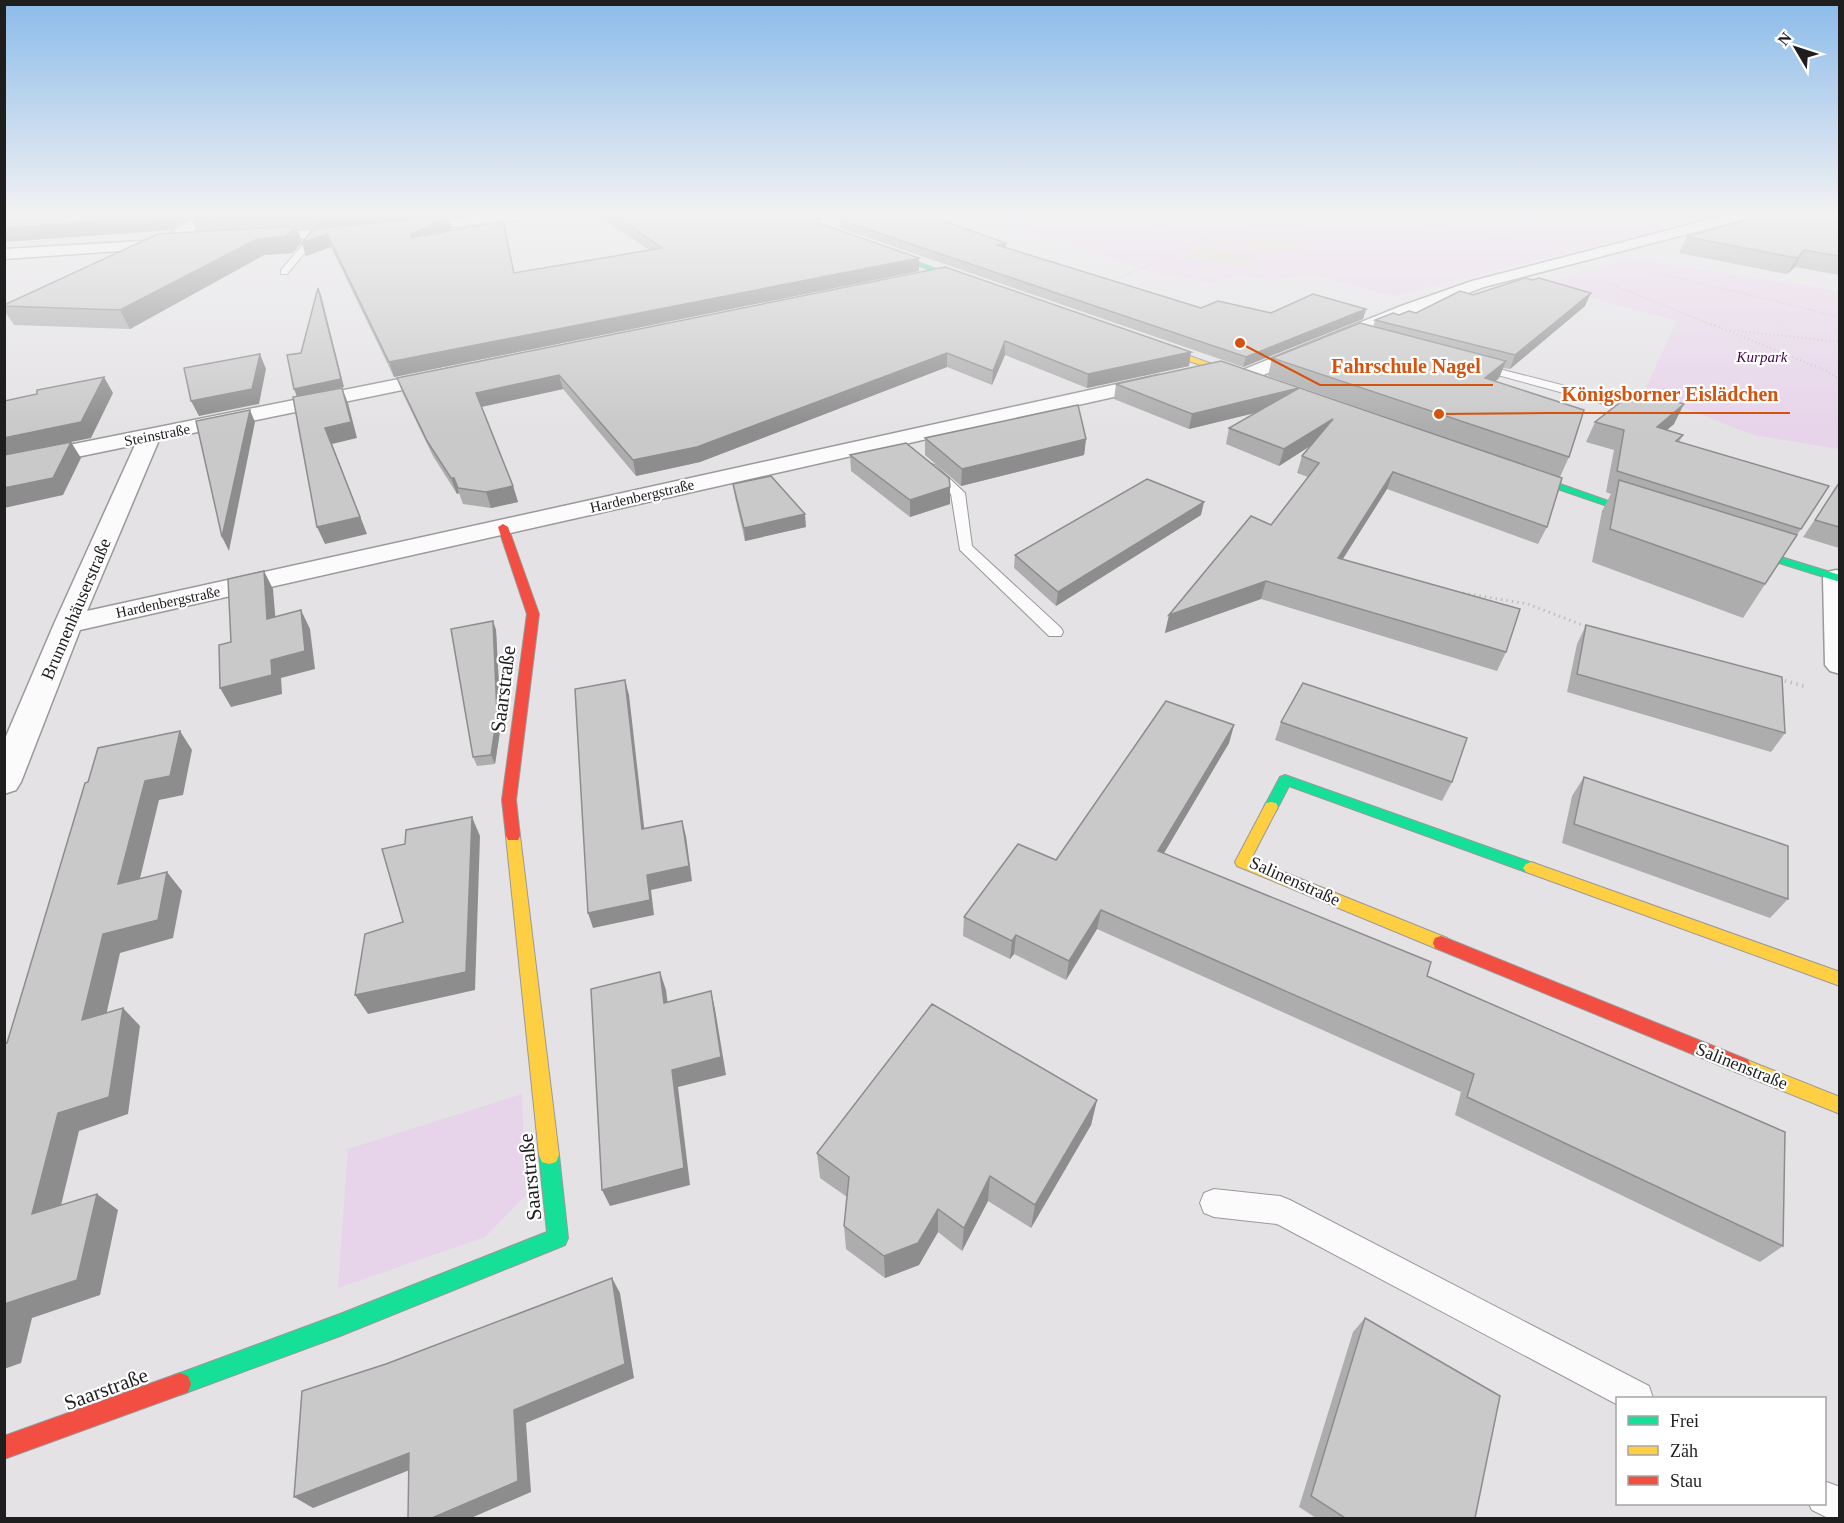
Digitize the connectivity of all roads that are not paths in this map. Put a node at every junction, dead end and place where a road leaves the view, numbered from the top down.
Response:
1 (1470, 287) edge
2 (1349, 333) junction
3 (1370, 339) edge
4 (1137, 341) edge
5 (1466, 364) edge
6 (1216, 368) junction
7 (466, 371) edge
8 (1242, 377) junction
9 (1264, 384) edge
10 (1604, 400) dead end
11 (150, 436) junction
12 (909, 451) junction
13 (4, 465) edge
14 (1508, 469) edge
15 (1663, 522) edge
16 (503, 527) junction
17 (1726, 543) edge
18 (1838, 578) edge
19 (68, 624) junction
20 (1055, 632) dead end
21 (1839, 665) edge
22 (4, 782) edge
23 (1839, 980) edge
24 (1839, 1106) edge
25 (1214, 1203) dead end
26 (1635, 1397) edge
27 (4, 1448) edge

1 - 2 street
2 - 3 lane
2 - 8 street
4 - 6 street
5 - 10 lane
6 - 8 street
6 - 12 street, Hardenbergstraße
7 - 11 street, Steinstraße
8 - 9 street
11 - 13 street, Steinstraße
11 - 19 street, Brunnenhäuserstraße
12 - 16 street, Hardenbergstraße
12 - 20 lane
14 - 15 street
16 - 19 street, Hardenbergstraße
16 - 27 street, Saarstraße
17 - 18 street
18 - 21 street
19 - 22 street, Brunnenhäuserstraße
23 - 24 street, Salinenstraße
25 - 26 lane

